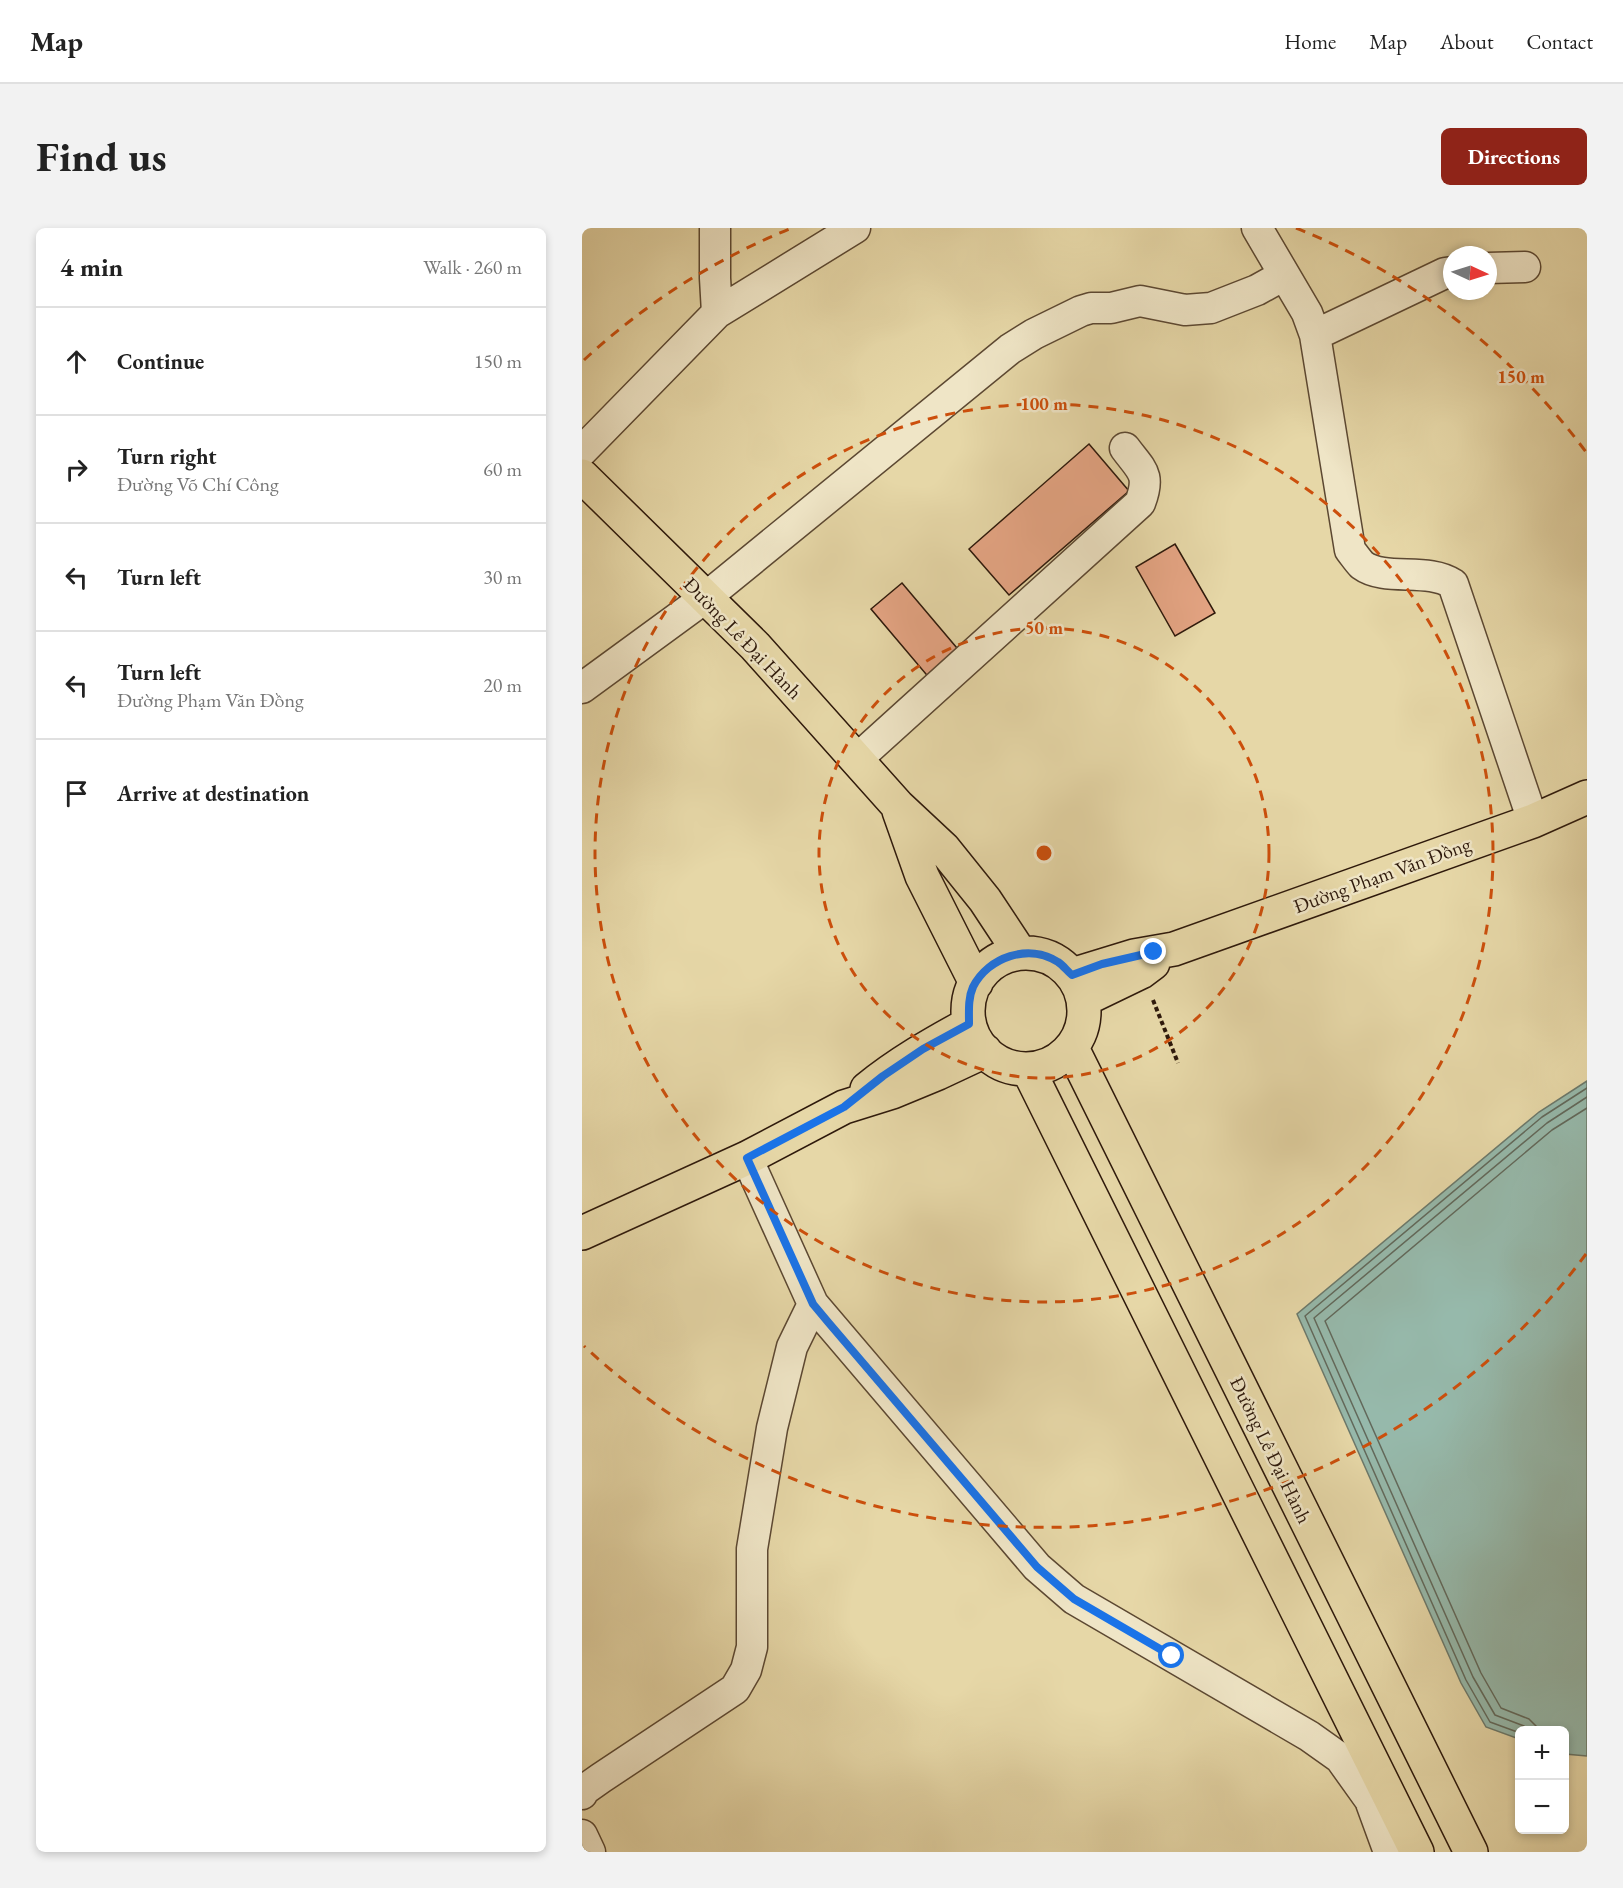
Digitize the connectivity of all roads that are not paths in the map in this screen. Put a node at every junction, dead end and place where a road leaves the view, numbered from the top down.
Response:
1 (715, 228) edge
2 (855, 228) edge
3 (1257, 228) edge
4 (1525, 267) dead end
5 (1497, 268) edge
6 (1443, 273) edge
7 (1284, 275) junction
8 (717, 313) junction
9 (1315, 335) junction
10 (1125, 448) dead end
11 (582, 451) edge
12 (582, 476) edge
13 (705, 598) junction
14 (582, 688) edge
15 (856, 760) junction
16 (1587, 797) edge
17 (898, 806) junction
18 (1533, 821) junction
19 (1174, 949) junction
20 (1020, 953) junction
21 (976, 983) junction
22 (1077, 988) junction
23 (977, 1038) junction
24 (1072, 1048) junction
25 (1028, 1069) junction
26 (747, 1158) junction
27 (582, 1233) edge
28 (813, 1304) junction
29 (582, 1794) edge
30 (582, 1835) edge
31 (590, 1852) edge
32 (1389, 1852) edge
33 (1417, 1852) edge
34 (1471, 1852) edge

1 - 8 street
2 - 8 street
3 - 7 street
4 - 5 street
6 - 9 street
7 - 9 street
7 - 13 street
8 - 11 street
9 - 18 street
10 - 15 street
12 - 13 main road, Đường Lê Đại Hành
13 - 14 street
13 - 15 main road, Đường Lê Đại Hành
15 - 17 main road, Đường Lê Đại Hành
16 - 18 main road, Đường Phạm Văn Đồng
17 - 20 main road, Đường Lê Đại Hành
17 - 21 main road, Đường Lê Đại Hành
18 - 19 main road, Đường Phạm Văn Đồng
19 - 22 main road, Đường Phạm Văn Đồng
19 - 22 main road, Đường Phạm Văn Đồng
20 - 21 main road
20 - 22 main road
21 - 23 main road
22 - 24 main road
23 - 25 main road
23 - 26 main road
24 - 25 main road
24 - 34 main road, Đường Lê Đại Hành
25 - 33 main road
26 - 27 main road
26 - 28 street
28 - 29 street
28 - 32 street
30 - 31 street

